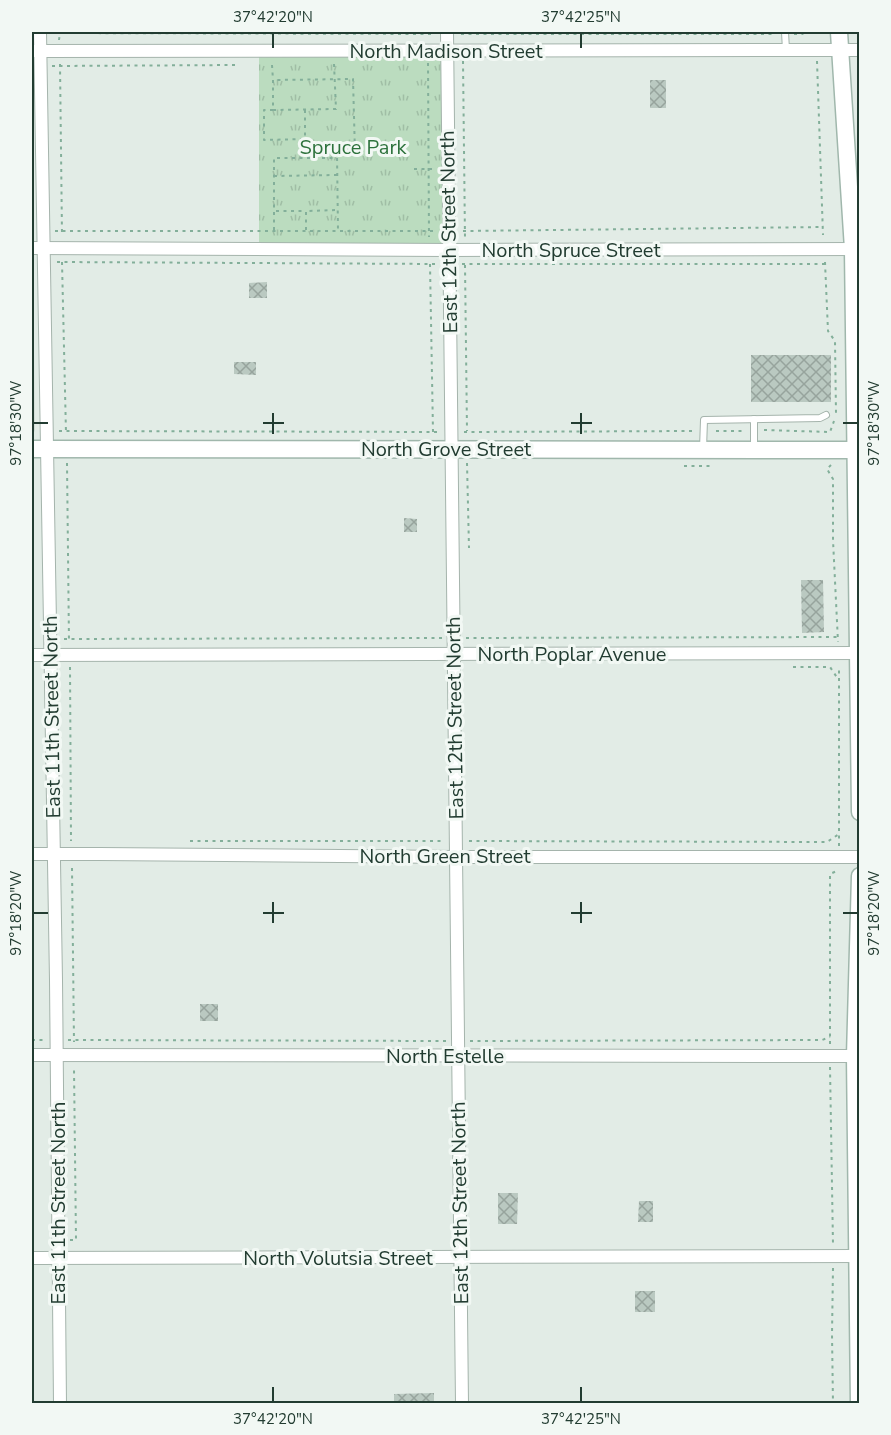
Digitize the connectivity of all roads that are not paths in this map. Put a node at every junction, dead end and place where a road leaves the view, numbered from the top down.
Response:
1 (40, 32) edge
2 (839, 32) edge
3 (447, 33) edge
4 (785, 33) edge
5 (786, 50) junction
6 (839, 50) junction
7 (860, 50) edge
8 (36, 51) edge
9 (447, 51) junction
10 (38, 248) edge
11 (856, 249) edge
12 (449, 250) junction
13 (826, 415) dead end
14 (754, 419) junction
15 (40, 449) edge
16 (460, 449) junction
17 (703, 450) junction
18 (754, 450) junction
19 (857, 450) edge
20 (858, 583) edge
21 (859, 653) edge
22 (454, 654) junction
23 (32, 655) edge
24 (51, 655) junction
25 (860, 812) edge
26 (32, 854) edge
27 (54, 854) junction
28 (456, 857) junction
29 (860, 857) edge
30 (860, 876) edge
31 (32, 1055) edge
32 (57, 1055) junction
33 (458, 1056) junction
34 (857, 1056) edge
35 (858, 1256) edge
36 (32, 1258) edge
37 (58, 1258) junction
38 (461, 1258) junction
39 (60, 1404) edge
40 (462, 1404) edge
41 (859, 1404) edge

1 - 8 street, East 11th Street North
2 - 6 main road
3 - 9 street, East 12th Street North
4 - 5 lane
5 - 6 street, North Madison Street
5 - 9 street, North Madison Street
6 - 7 street, North Madison Street
6 - 11 main road
8 - 9 street, North Madison Street
8 - 10 street, East 11th Street North
9 - 12 street, East 12th Street North
10 - 12 street, North Spruce Street
10 - 15 street, East 11th Street North
11 - 12 street, North Spruce Street
11 - 19 main road
12 - 16 street, East 12th Street North
13 - 14 lane
14 - 17 lane
14 - 18 lane
15 - 16 main road, North Grove Street
15 - 24 street, East 11th Street North
16 - 17 main road, North Grove Street
16 - 22 street, East 12th Street North
17 - 18 main road, North Grove Street
18 - 19 main road, North Grove Street
19 - 20 main road
20 - 21 main road
21 - 22 street, North Poplar Avenue
21 - 25 main road
22 - 24 street, North Poplar Avenue
22 - 28 street, East 12th Street North
23 - 24 street, North Poplar Avenue
24 - 27 street, East 11th Street North
26 - 27 street, North Green Street
27 - 28 street, North Green Street
27 - 32 street, East 11th Street North
28 - 29 street, North Green Street
28 - 33 street, East 12th Street North
30 - 34 main road
31 - 32 street, North Estelle
32 - 33 street, North Estelle
32 - 37 street, East 11th Street North
33 - 34 street, North Estelle
33 - 38 street, East 12th Street North
34 - 35 main road
35 - 38 street, North Volutsia Street
35 - 41 main road
36 - 37 street, North Volutsia Street
37 - 38 street, North Volutsia Street
37 - 39 street, East 11th Street North
38 - 40 street, East 12th Street North

